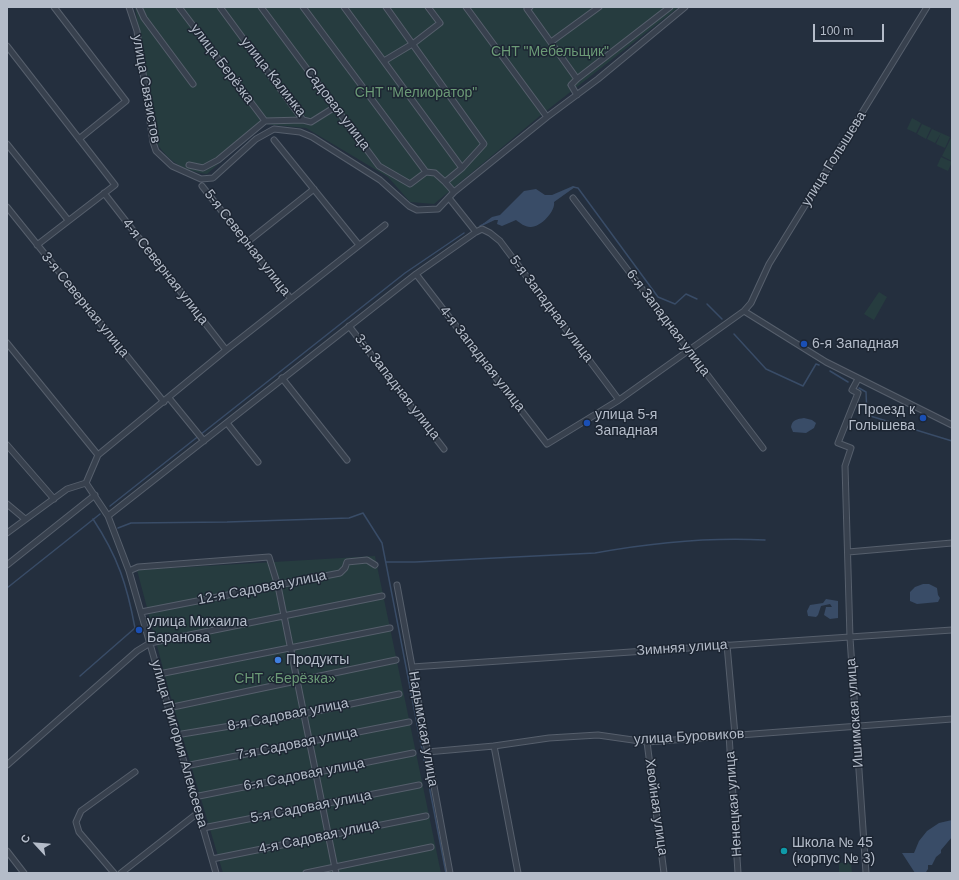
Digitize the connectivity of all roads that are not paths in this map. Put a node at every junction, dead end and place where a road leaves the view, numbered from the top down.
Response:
1 (129, 7) edge
2 (139, 7) edge
3 (179, 7) edge
4 (220, 7) edge
5 (261, 7) edge
6 (303, 7) edge
7 (344, 7) edge
8 (386, 7) edge
9 (428, 7) edge
10 (466, 7) edge
11 (599, 7) edge
12 (670, 7) edge
13 (685, 7) edge
14 (927, 7) edge
15 (58, 8) edge
16 (529, 8) edge
17 (550, 42) junction
18 (414, 43) junction
19 (7, 46) edge
20 (384, 61) junction
21 (577, 79) junction
22 (193, 84) dead end
23 (577, 95) junction
24 (335, 107) junction
25 (547, 117) junction
26 (303, 120) junction
27 (265, 121) junction
28 (79, 139) junction
29 (274, 140) dead end
30 (7, 144) edge
31 (189, 165) dead end
32 (462, 168) junction
33 (426, 172) junction
34 (445, 182) junction
35 (202, 186) dead end
36 (314, 189) junction
37 (454, 192) junction
38 (104, 194) junction
39 (449, 198) junction
40 (573, 198) dead end
41 (7, 207) edge
42 (68, 220) junction
43 (385, 225) dead end
44 (476, 232) junction
45 (246, 243) junction
46 (37, 245) junction
47 (359, 245) junction
48 (416, 274) junction
49 (292, 299) junction
50 (744, 311) junction
51 (349, 326) junction
52 (7, 343) edge
53 (226, 350) junction
54 (689, 351) junction
55 (282, 378) junction
56 (858, 378) junction
57 (169, 398) junction
58 (619, 400) junction
59 (164, 402) junction
60 (227, 423) junction
61 (952, 425) edge
62 (204, 441) junction
63 (7, 445) edge
64 (763, 448) dead end
65 (444, 449) dead end
66 (98, 455) junction
67 (347, 460) dead end
68 (258, 462) dead end
69 (86, 483) junction
70 (95, 495) junction
71 (54, 499) junction
72 (7, 504) edge
73 (108, 516) junction
74 (25, 519) junction
75 (7, 533) edge
76 (952, 543) edge
77 (848, 552) junction
78 (7, 565) edge
79 (375, 565) dead end
80 (129, 571) junction
81 (397, 585) dead end
82 (278, 586) junction
83 (382, 596) dead end
84 (141, 612) junction
85 (285, 617) junction
86 (390, 628) dead end
87 (952, 630) edge
88 (850, 638) junction
89 (150, 643) junction
90 (727, 645) junction
91 (291, 648) junction
92 (396, 660) dead end
93 (412, 667) junction
94 (159, 674) junction
95 (297, 680) junction
96 (399, 694) dead end
97 (168, 708) junction
98 (303, 714) junction
99 (952, 718) edge
100 (409, 722) dead end
101 (856, 726) junction
102 (176, 735) junction
103 (729, 735) junction
104 (735, 735) junction
105 (310, 742) junction
106 (647, 742) junction
107 (494, 746) junction
108 (427, 752) junction
109 (413, 753) dead end
110 (7, 765) edge
111 (185, 766) junction
112 (135, 772) dead end
113 (316, 773) junction
114 (419, 785) dead end
115 (194, 797) junction
116 (322, 805) junction
117 (198, 812) junction
118 (426, 816) dead end
119 (203, 828) junction
120 (328, 835) junction
121 (432, 847) dead end
122 (7, 851) edge
123 (212, 859) junction
124 (334, 867) junction
125 (24, 873) edge
126 (114, 873) edge
127 (121, 873) edge
128 (216, 873) edge
129 (306, 873) edge
130 (336, 873) edge
131 (450, 873) edge
132 (518, 873) edge
133 (664, 873) edge
134 (738, 873) edge
135 (866, 873) edge

1 - 39 street, улица Связистов
2 - 22 street
3 - 27 street, улица Берёзка
4 - 26 street, улица Калинка
5 - 24 street, Садовая улица
6 - 33 street
7 - 20 street
8 - 18 street
9 - 18 street
10 - 25 street
11 - 17 street
12 - 21 street
13 - 23 street
14 - 50 street, улица Голышева
15 - 28 street
16 - 17 street
17 - 21 street
18 - 20 street
18 - 32 street
19 - 28 street
20 - 32 street
21 - 23 street
23 - 25 street
24 - 26 street, улица Калинка
24 - 33 street, Садовая улица
25 - 37 street
26 - 27 street
27 - 31 street
28 - 38 street
29 - 36 street
30 - 42 street
32 - 34 street
33 - 34 street
34 - 37 street
35 - 45 street, 5-я Северная улица
36 - 45 street
36 - 47 street
37 - 39 street
38 - 42 street
38 - 53 street, 4-я Северная улица
39 - 44 street
40 - 54 street, 6-я Западная улица
41 - 46 street, 3-я Северная улица
42 - 46 street
43 - 47 street
44 - 48 street
44 - 58 street, 5-я Западная улица
45 - 49 street, 5-я Северная улица
46 - 59 street, 3-я Северная улица
47 - 49 street
48 - 51 street
48 - 58 street, 4-я Западная улица
49 - 53 street
50 - 54 street
50 - 56 street
51 - 55 street
51 - 65 street, 3-я Западная улица
52 - 66 street
53 - 57 street
54 - 58 street
54 - 64 street, 6-я Западная улица
55 - 60 street
55 - 67 street
56 - 61 street
56 - 77 street, Ишимская улица
57 - 59 street
57 - 62 street
59 - 66 street
60 - 62 street
60 - 68 street
62 - 73 street
63 - 71 street
66 - 69 street
69 - 70 street, улица Григория Алексеева
69 - 71 street
70 - 73 street, улица Григория Алексеева
70 - 78 street
71 - 74 street
72 - 74 street
73 - 80 street, улица Григория Алексеева
74 - 75 street
76 - 77 street
77 - 88 street, Ишимская улица
79 - 82 street, 12-я Садовая улица
80 - 82 street
80 - 84 street, улица Григория Алексеева
81 - 93 street, Надымская улица
82 - 84 street, 12-я Садовая улица
82 - 85 street
83 - 85 street
84 - 89 street, улица Григория Алексеева
85 - 89 street
85 - 91 street
86 - 91 street
87 - 88 street, Зимняя улица
88 - 90 street, Зимняя улица
88 - 101 street, Ишимская улица
89 - 94 street, улица Григория Алексеева
89 - 110 street
90 - 93 street, Зимняя улица
90 - 104 street, Ненецкая улица
91 - 94 street
91 - 95 street
92 - 95 street
93 - 108 street, Надымская улица
94 - 97 street, улица Григория Алексеева
95 - 97 street
95 - 98 street
96 - 98 street, 8-я Садовая улица
97 - 102 street, улица Григория Алексеева
98 - 102 street, 8-я Садовая улица
98 - 105 street
99 - 101 street, улица Буровиков
100 - 105 street, 7-я Садовая улица
101 - 104 street, улица Буровиков
101 - 135 street, Ишимская улица
102 - 111 street, улица Григория Алексеева
103 - 104 street, улица Буровиков
103 - 106 street, улица Буровиков
103 - 134 street, Ненецкая улица
105 - 111 street, 7-я Садовая улица
105 - 113 street
106 - 107 street, улица Буровиков
106 - 133 street, Хвойная улица
107 - 108 street, улица Буровиков
107 - 132 street
108 - 131 street, Надымская улица
109 - 113 street, 6-я Садовая улица
111 - 115 street, улица Григория Алексеева
112 - 126 street
113 - 115 street, 6-я Садовая улица
113 - 116 street
114 - 116 street, 5-я Садовая улица
115 - 117 street, улица Григория Алексеева
116 - 119 street, 5-я Садовая улица
116 - 120 street
117 - 119 street, улица Григория Алексеева
117 - 127 street
118 - 120 street, 4-я Садовая улица
119 - 123 street, улица Григория Алексеева
120 - 123 street, 4-я Садовая улица
120 - 124 street
121 - 124 street
122 - 125 street
123 - 128 street, улица Григория Алексеева
124 - 129 street
124 - 130 street

